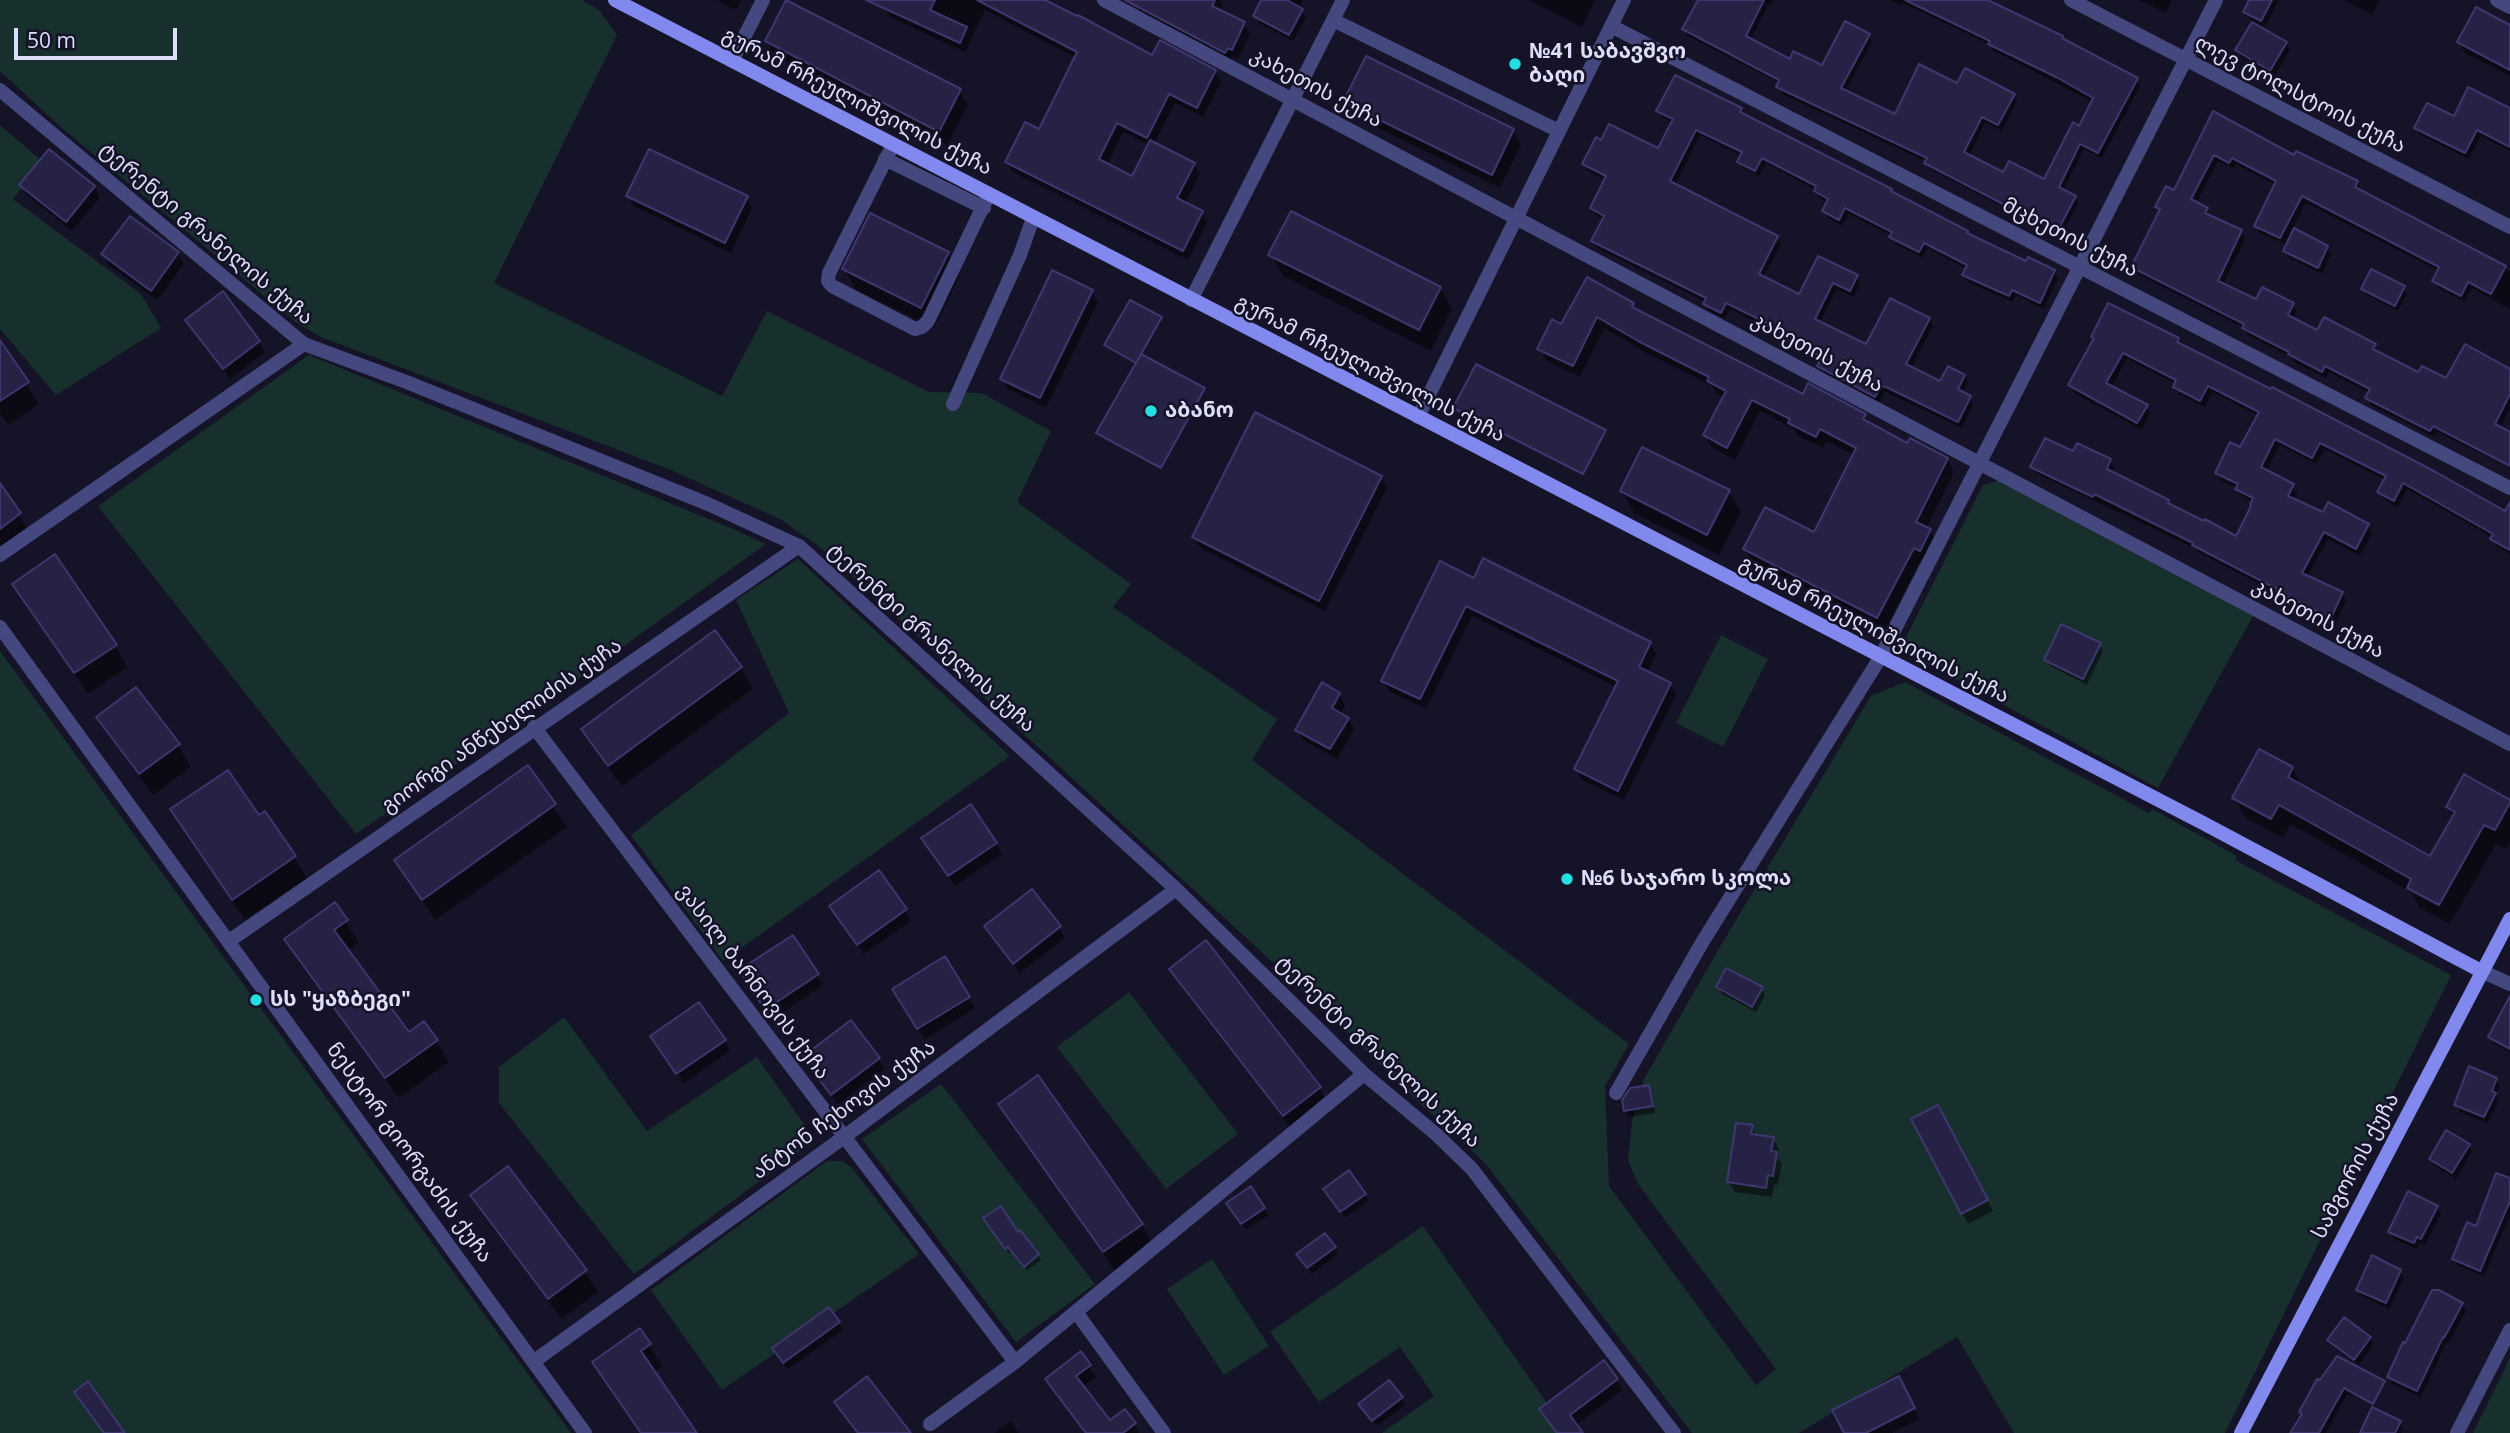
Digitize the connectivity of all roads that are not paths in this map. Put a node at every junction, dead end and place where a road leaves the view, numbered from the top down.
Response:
1 (614, 0) edge
2 (763, 0) edge
3 (1104, 0) edge
4 (1343, 0) edge
5 (1624, 0) edge
6 (2071, 0) edge
7 (2216, 0) edge
8 (2497, 0) edge
9 (2510, 6) edge
10 (1333, 20) junction
11 (1611, 26) junction
12 (2185, 59) junction
13 (732, 61) junction
14 (0, 90) edge
15 (1294, 100) junction
16 (1559, 131) junction
17 (893, 145) junction
18 (885, 159) junction
19 (987, 201) junction
20 (1033, 218) junction
21 (1517, 219) junction
22 (2510, 227) edge
23 (2080, 267) junction
24 (1191, 300) junction
25 (304, 344) junction
26 (953, 404) dead end
27 (1418, 416) junction
28 (1980, 464) junction
29 (2510, 488) edge
30 (799, 546) junction
31 (0, 555) edge
32 (0, 627) edge
33 (1880, 657) junction
34 (534, 727) junction
35 (2510, 744) edge
36 (1176, 889) junction
37 (2510, 919) edge
38 (229, 941) junction
39 (2481, 971) junction
40 (2510, 984) edge
41 (1364, 1074) junction
42 (1616, 1093) dead end
43 (844, 1136) junction
44 (1076, 1312) junction
45 (2510, 1329) edge
46 (533, 1362) junction
47 (1015, 1362) junction
48 (930, 1424) dead end
49 (584, 1433) edge
50 (1164, 1433) edge
51 (1674, 1433) edge
52 (2241, 1433) edge
53 (2457, 1433) edge

1 - 13 street, გურამ რჩეულიშვილის ქუჩა
2 - 13 street
3 - 15 street, კახეთის ქუჩა
4 - 10 street
5 - 11 street
6 - 12 street, ლევ ტოლსტოის ქუჩა
7 - 12 street
8 - 9 street
10 - 15 street
10 - 16 street
11 - 16 street
11 - 23 street, მცხეთის ქუჩა
12 - 22 street, ლევ ტოლსტოის ქუჩა
12 - 23 street
13 - 17 street, გურამ რჩეულიშვილის ქუჩა
14 - 25 street, ტერენტი გრანელის ქუჩა
15 - 21 street, კახეთის ქუჩა
15 - 24 street
16 - 21 street
17 - 18 street
17 - 19 street, გურამ რჩეულიშვილის ქუჩა
18 - 19 street
18 - 19 street
19 - 20 street, გურამ რჩეულიშვილის ქუჩა
20 - 24 street, გურამ რჩეულიშვილის ქუჩა
20 - 26 street
21 - 27 street
21 - 28 street, კახეთის ქუჩა
23 - 28 street
23 - 29 street, მცხეთის ქუჩა
24 - 27 street, გურამ რჩეულიშვილის ქუჩა
25 - 30 street, ტერენტი გრანელის ქუჩა
25 - 31 street
27 - 33 street, გურამ რჩეულიშვილის ქუჩა
28 - 33 street
28 - 35 street, კახეთის ქუჩა
30 - 34 street, გიორგი ანწეხელიძის ქუჩა
30 - 36 street, ტერენტი გრანელის ქუჩა
32 - 38 street, ნესტორ გიორგაძის ქუჩა
33 - 39 street, გურამ რჩეულიშვილის ქუჩა
33 - 42 street
34 - 38 street, გიორგი ანწეხელიძის ქუჩა
34 - 43 street, ვასილ ბარნოვის ქუჩა
36 - 41 street, ტერენტი გრანელის ქუჩა
36 - 43 street, ანტონ ჩეხოვის ქუჩა
37 - 39 street, სამგორის ქუჩა
38 - 46 street, ნესტორ გიორგაძის ქუჩა
39 - 40 street, გურამ რჩეულიშვილის ქუჩა
39 - 52 street, სამგორის ქუჩა
41 - 44 street
41 - 51 street, ტერენტი გრანელის ქუჩა
43 - 46 street, ანტონ ჩეხოვის ქუჩა
43 - 47 street, ვასილ ბარნოვის ქუჩა
44 - 47 street
44 - 50 street
45 - 53 street
46 - 49 street, ნესტორ გიორგაძის ქუჩა
47 - 48 street

